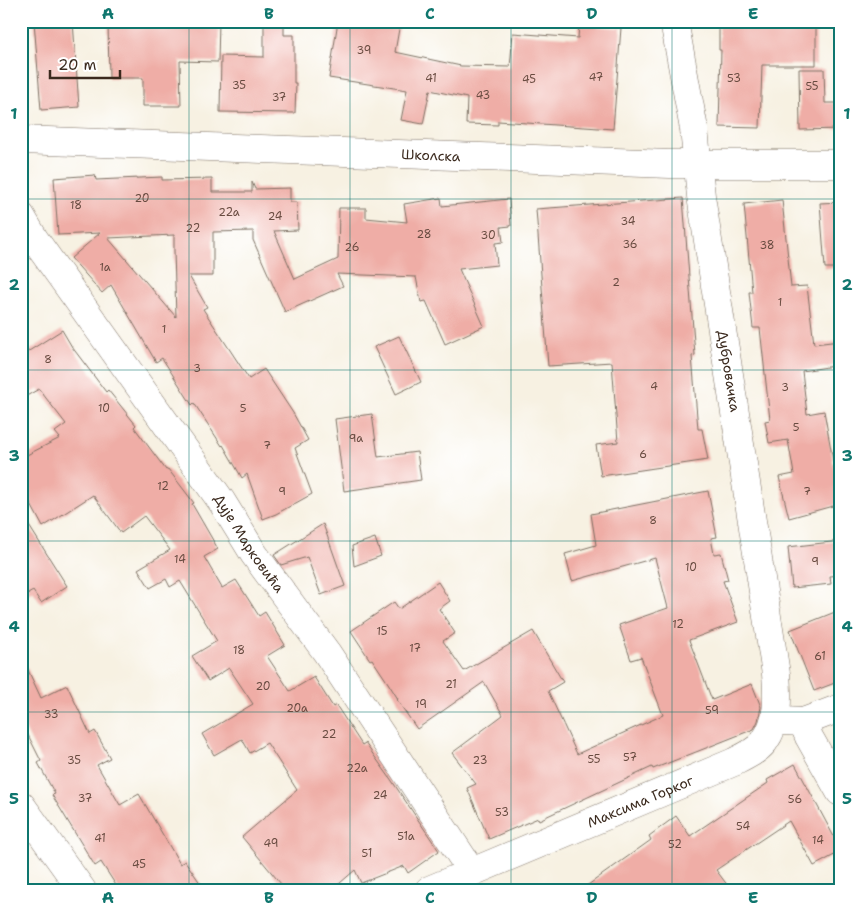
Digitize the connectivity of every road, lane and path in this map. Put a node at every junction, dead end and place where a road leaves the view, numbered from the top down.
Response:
1 (674, 21) edge
2 (21, 140) edge
3 (697, 164) junction
4 (840, 164) edge
5 (21, 216) edge
6 (840, 708) edge
7 (775, 720) junction
8 (803, 722) junction
9 (840, 792) edge
10 (21, 806) edge
11 (472, 872) junction
12 (82, 890) edge
13 (429, 890) edge

1 - 3 street, Дубровачка
2 - 3 street, Школска
3 - 4 street, Школска
3 - 7 street, Дубровачка
5 - 11 street, Дује Марковића
6 - 8 street
7 - 8 street
7 - 11 street, Максима Горког
8 - 9 street
10 - 12 street
11 - 13 street, Максима Горког

